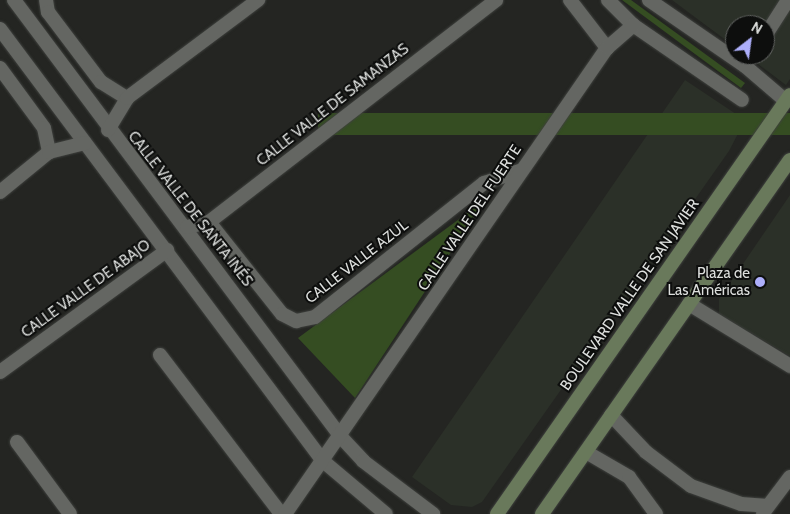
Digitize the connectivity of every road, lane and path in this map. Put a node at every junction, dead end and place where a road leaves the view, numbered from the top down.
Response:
1 (14, 0) edge
2 (46, 0) edge
3 (258, 0) edge
4 (496, 0) edge
5 (570, 0) edge
6 (608, 0) edge
7 (649, 0) edge
8 (788, 0) edge
9 (775, 20) edge
10 (633, 25) junction
11 (0, 29) edge
12 (725, 46) edge
13 (607, 48) junction
14 (56, 60) junction
15 (753, 65) edge
16 (0, 68) edge
17 (36, 74) junction
18 (126, 98) junction
19 (788, 98) edge
20 (742, 100) dead end
21 (108, 130) junction
22 (85, 143) junction
23 (49, 152) junction
24 (790, 160) edge
25 (522, 170) junction
26 (0, 192) edge
27 (209, 222) junction
28 (187, 227) junction
29 (167, 250) junction
30 (689, 304) junction
31 (160, 355) dead end
32 (790, 366) edge
33 (0, 372) edge
34 (611, 415) junction
35 (341, 437) junction
36 (17, 442) dead end
37 (586, 452) junction
38 (323, 461) junction
39 (790, 477) edge
40 (765, 510) edge
41 (70, 514) edge
42 (281, 514) edge
43 (285, 514) edge
44 (386, 514) edge
45 (397, 514) edge
46 (433, 514) edge
47 (443, 514) edge
48 (496, 514) edge
49 (542, 514) edge
50 (656, 514) edge

1 - 14 street, CALLE VALLE DE SANTA INÉS
2 - 18 street
3 - 18 street
4 - 27 street, CALLE VALLE DE SAMANZAS
5 - 13 street
6 - 10 street
7 - 12 street
8 - 9 street
10 - 13 street, CALLE VALLE DEL FUERTE
10 - 20 street
11 - 17 street
13 - 25 street, CALLE VALLE DEL FUERTE
14 - 17 street
14 - 21 street, CALLE VALLE DE SANTA INÉS
15 - 19 street
16 - 23 street
17 - 22 street
18 - 21 street
19 - 48 main road, BOULEVARD VALLE DE SAN JAVIER
21 - 28 street, CALLE VALLE DE SANTA INÉS
22 - 23 street
22 - 29 street
23 - 26 street
24 - 30 main road
25 - 27 street, CALLE VALLE AZUL
25 - 35 street, CALLE VALLE DEL FUERTE
27 - 28 street, CALLE VALLE DE SAMANZAS
28 - 35 street, CALLE VALLE DE SANTA INÉS
29 - 33 street, CALLE VALLE DE ABAJO
29 - 38 street
30 - 32 street
30 - 34 main road
31 - 42 street
34 - 37 main road
34 - 40 street
35 - 38 street, CALLE VALLE DEL FUERTE
35 - 46 street, CALLE VALLE DE SANTA INÉS
35 - 47 street, CALLE VALLE DE SANTA INÉS
36 - 41 street
37 - 49 main road
37 - 50 street
38 - 43 street, CALLE VALLE DEL FUERTE
38 - 44 street
38 - 45 street
39 - 40 street

